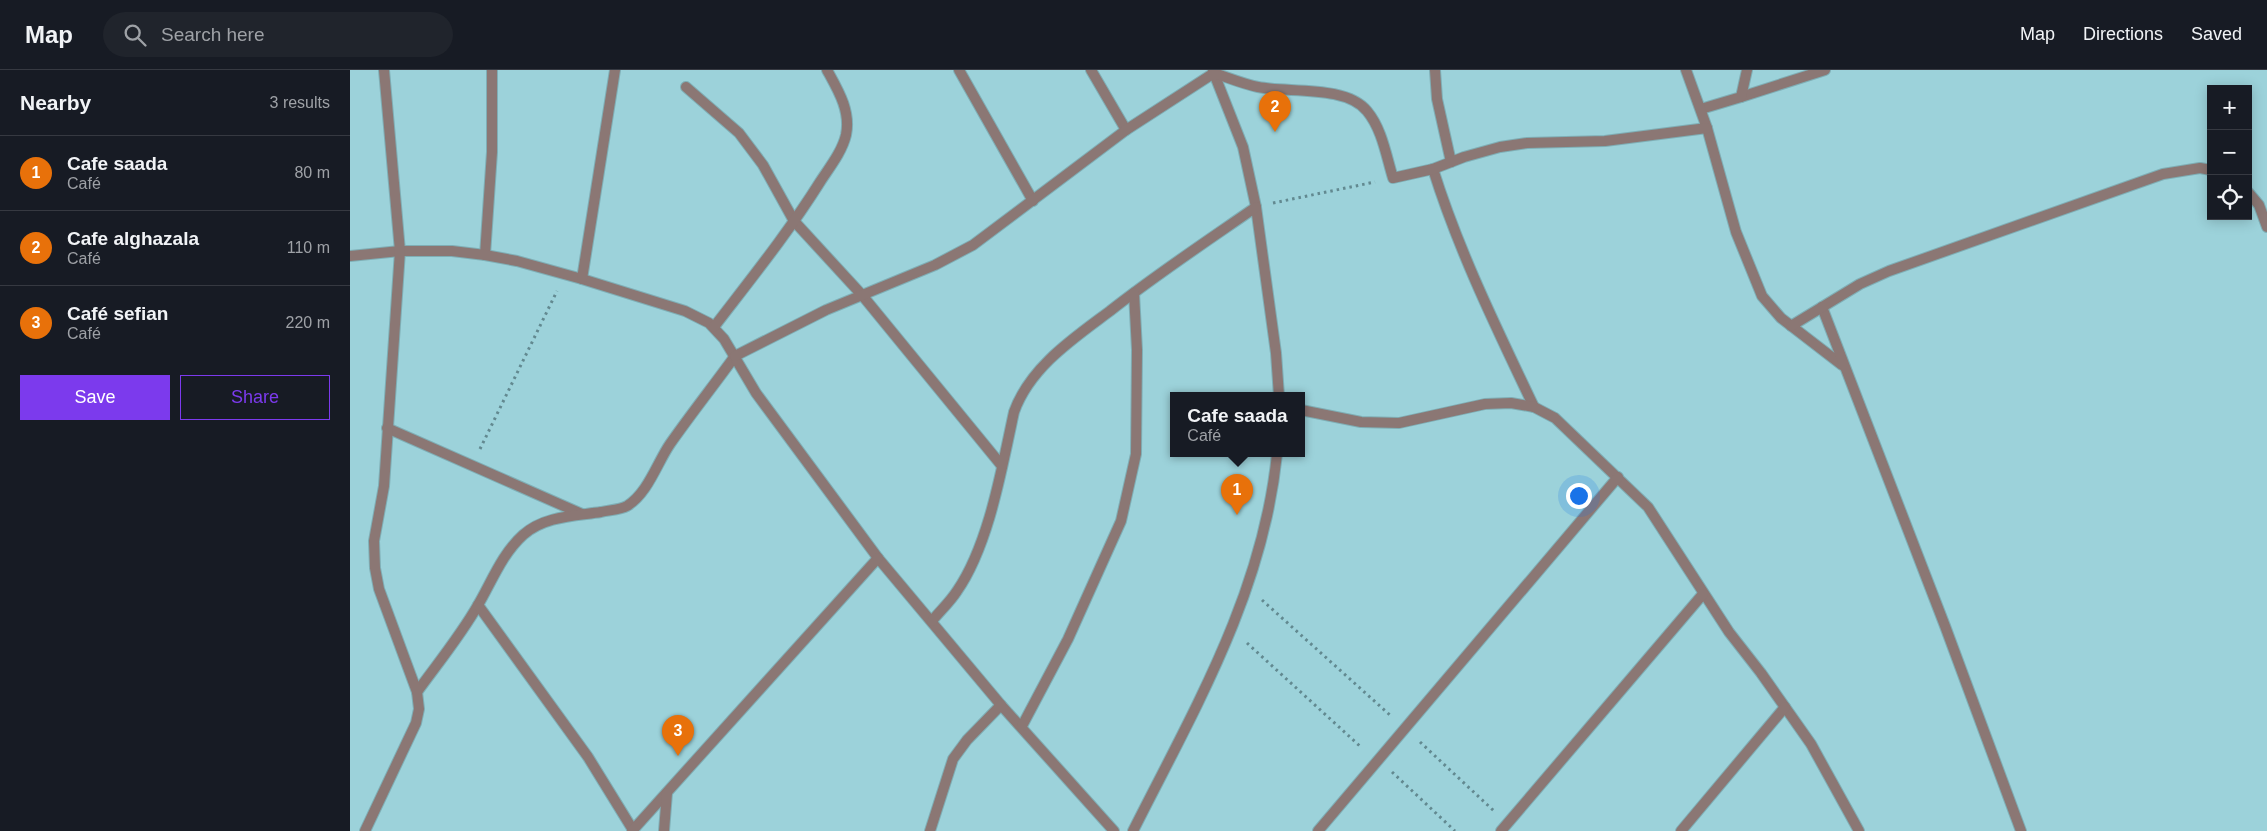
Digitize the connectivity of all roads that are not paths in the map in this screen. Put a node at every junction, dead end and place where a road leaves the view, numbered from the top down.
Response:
1 (384, 70) edge
2 (492, 70) edge
3 (615, 70) edge
4 (827, 70) edge
5 (959, 70) edge
6 (1091, 70) edge
7 (1435, 70) edge
8 (1686, 70) edge
9 (1747, 70) edge
10 (1825, 70) edge
11 (1214, 71) edge
12 (686, 87) dead end
13 (1741, 97) junction
14 (1701, 109) junction
15 (1707, 128) junction
16 (1126, 130) junction
17 (1451, 162) junction
18 (1433, 169) junction
19 (2207, 169) edge
20 (2252, 197) edge
21 (1033, 201) junction
22 (1256, 207) junction
23 (794, 221) junction
24 (2267, 226) edge
25 (400, 251) junction
26 (484, 255) junction
27 (350, 256) edge
28 (582, 279) junction
29 (1134, 293) junction
30 (862, 295) junction
31 (1822, 307) junction
32 (1791, 326) junction
33 (714, 327) junction
34 (736, 356) junction
35 (1843, 366) junction
36 (1278, 392) edge
37 (1534, 407) junction
38 (1305, 411) edge
39 (387, 428) junction
40 (1276, 457) edge
41 (1002, 466) junction
42 (1618, 476) junction
43 (582, 514) junction
44 (878, 558) junction
45 (1703, 594) junction
46 (478, 606) junction
47 (932, 621) junction
48 (418, 692) junction
49 (1001, 704) junction
50 (1785, 707) junction
51 (1022, 726) junction
52 (667, 793) junction
53 (1504, 827) edge
54 (365, 831) edge
55 (632, 831) edge
56 (664, 831) edge
57 (930, 831) edge
58 (1114, 831) edge
59 (1133, 831) edge
60 (1318, 831) edge
61 (1681, 831) edge
62 (1859, 831) edge
63 (2021, 831) edge

1 - 25 street
2 - 26 street
3 - 28 street
4 - 23 street
5 - 21 street
6 - 16 street
7 - 17 street
8 - 14 street
9 - 13 street
10 - 13 street
11 - 16 street
11 - 18 street
11 - 22 street
12 - 23 street
13 - 14 street
14 - 15 street
15 - 17 street
15 - 32 street
16 - 21 street
17 - 18 street
18 - 37 street
19 - 31 street
20 - 24 street
21 - 30 street
22 - 29 street
22 - 36 street
23 - 30 street
23 - 33 street
25 - 26 street
25 - 27 street
25 - 39 street
26 - 28 street
28 - 33 street
29 - 41 street
29 - 51 street
30 - 34 street
30 - 41 street
31 - 32 street
31 - 35 street
32 - 35 street
33 - 34 street
34 - 43 street
34 - 44 street
35 - 63 street
37 - 38 street
37 - 42 street
39 - 43 street
39 - 48 street
40 - 59 street
41 - 47 street
42 - 45 street
42 - 60 street
43 - 46 street
44 - 47 street
44 - 52 street
45 - 50 street
45 - 53 street
46 - 48 street
46 - 55 street
47 - 49 street
48 - 54 street
49 - 51 street
49 - 57 street
50 - 61 street
50 - 62 street
51 - 58 street
52 - 55 street
52 - 56 street

